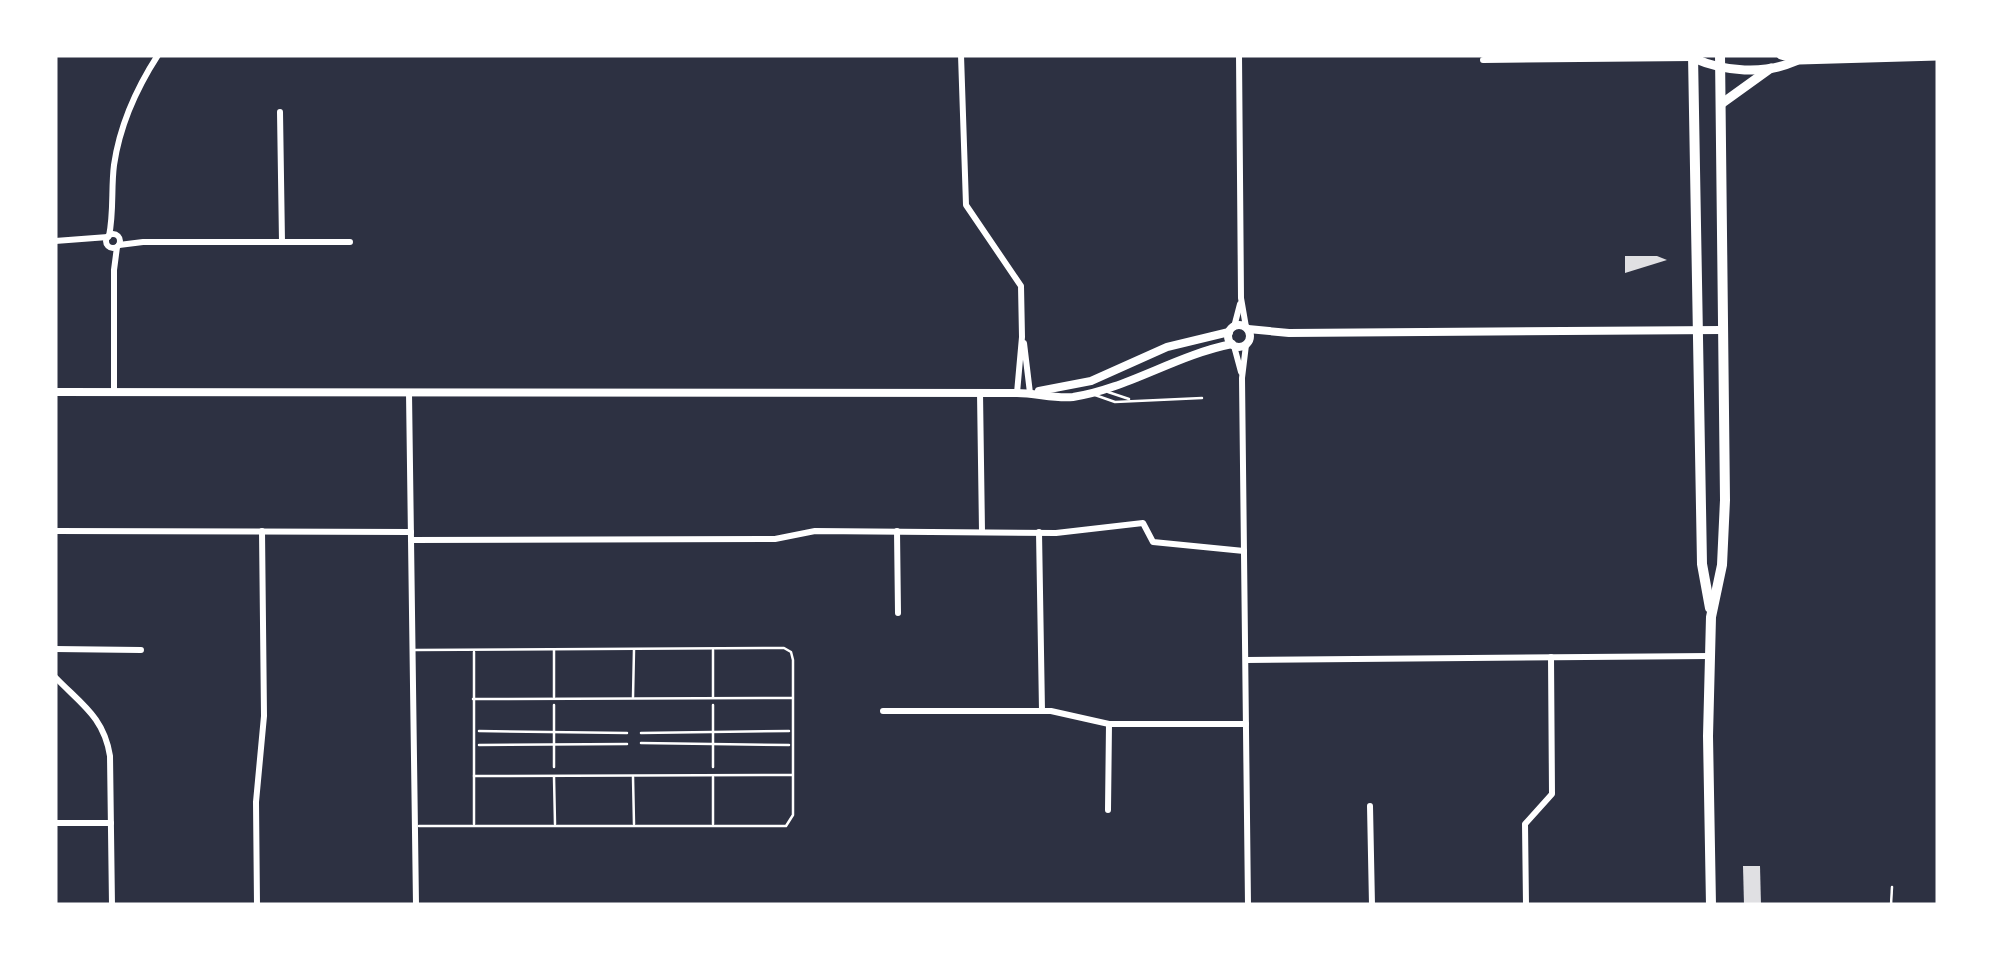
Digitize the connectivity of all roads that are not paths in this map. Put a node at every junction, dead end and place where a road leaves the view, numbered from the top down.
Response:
1 (158, 55) edge
2 (962, 55) edge
3 (1239, 55) edge
4 (1709, 55) edge
5 (1720, 55) edge
6 (1781, 55) edge
7 (1938, 56) edge
8 (1693, 57) edge
9 (1483, 60) dead end
10 (1799, 60) junction
11 (1772, 68) junction
12 (1720, 69) junction
13 (1721, 104) junction
14 (280, 112) dead end
15 (55, 241) edge
16 (113, 241) junction
17 (282, 242) junction
18 (350, 242) dead end
19 (1242, 298) junction
20 (1246, 328) junction
21 (1232, 329) junction
22 (1697, 329) junction
23 (1722, 330) junction
24 (1290, 332) junction
25 (1022, 337) junction
26 (1248, 342) junction
27 (1233, 345) junction
28 (1242, 378) junction
29 (1090, 380) junction
30 (1104, 389) junction
31 (55, 392) edge
32 (114, 392) junction
33 (409, 392) junction
34 (1094, 392) junction
35 (980, 393) junction
36 (1017, 393) junction
37 (1030, 393) junction
38 (1202, 398) dead end
39 (1130, 399) junction
40 (55, 531) edge
41 (262, 531) junction
42 (897, 531) junction
43 (982, 531) junction
44 (1039, 532) junction
45 (411, 536) junction
46 (1244, 551) junction
47 (898, 612) dead end
48 (1711, 617) junction
49 (554, 648) junction
50 (634, 648) junction
51 (713, 648) junction
52 (55, 649) edge
53 (141, 650) dead end
54 (414, 650) junction
55 (474, 650) junction
56 (1710, 656) junction
57 (1550, 658) junction
58 (1246, 660) junction
59 (55, 677) edge
60 (554, 698) junction
61 (633, 698) junction
62 (713, 698) junction
63 (793, 698) junction
64 (474, 699) junction
65 (883, 711) dead end
66 (1042, 711) junction
67 (1109, 724) junction
68 (1246, 724) junction
69 (793, 775) junction
70 (474, 776) junction
71 (554, 776) junction
72 (634, 776) junction
73 (713, 776) junction
74 (1370, 806) dead end
75 (1108, 810) dead end
76 (55, 823) edge
77 (111, 823) junction
78 (416, 826) junction
79 (474, 826) junction
80 (555, 826) junction
81 (634, 827) junction
82 (714, 827) junction
83 (1892, 887) dead end
84 (112, 905) edge
85 (257, 905) edge
86 (416, 905) edge
87 (1248, 905) edge
88 (1372, 905) edge
89 (1526, 905) edge
90 (1711, 905) edge
91 (1892, 905) edge

1 - 16 street
2 - 25 street
3 - 19 street
4 - 8 main road
5 - 12 highway
6 - 10 main road
7 - 10 main road
8 - 9 street
8 - 12 main road
8 - 22 highway
10 - 11 main road
11 - 12 main road
11 - 13 main road
12 - 13 highway
13 - 23 highway
14 - 17 street
15 - 16 street
16 - 17 street
16 - 32 street
17 - 18 street
19 - 20 street
19 - 21 street
20 - 21 street
20 - 24 street
20 - 26 street
21 - 27 street
21 - 29 street
22 - 23 street
22 - 24 street
22 - 48 highway
23 - 48 highway
24 - 26 street
25 - 36 street
25 - 37 street
26 - 27 street
26 - 28 street
27 - 28 street
27 - 30 street
28 - 46 street
29 - 30 lane
29 - 34 lane
29 - 37 street
30 - 34 street
30 - 39 lane
31 - 32 street
32 - 33 street
33 - 35 street
33 - 45 street
34 - 37 street
34 - 39 lane
35 - 36 street
35 - 43 street
36 - 37 street
38 - 39 lane
40 - 41 street
41 - 45 street
41 - 85 street
42 - 43 street
42 - 45 street
42 - 47 street
43 - 44 street
44 - 46 street
44 - 66 street
45 - 54 street
46 - 58 street
48 - 56 highway
49 - 50 lane
49 - 55 lane
49 - 60 lane
50 - 51 lane
50 - 61 lane
51 - 62 lane
51 - 63 lane
52 - 53 street
54 - 55 lane
54 - 78 street
55 - 64 lane
56 - 57 street
56 - 90 highway
57 - 58 street
57 - 89 street
58 - 68 street
59 - 77 street
60 - 61 lane
60 - 64 lane
61 - 62 lane
62 - 63 lane
63 - 69 lane
64 - 70 lane
65 - 66 street
66 - 67 street
67 - 68 street
67 - 75 street
68 - 87 street
69 - 73 lane
69 - 82 lane
70 - 71 lane
70 - 79 lane
71 - 72 lane
71 - 80 lane
72 - 73 lane
72 - 81 lane
73 - 82 lane
74 - 88 street
76 - 77 street
77 - 84 street
78 - 79 lane
78 - 86 street
79 - 80 lane
80 - 81 lane
81 - 82 lane
83 - 91 lane

